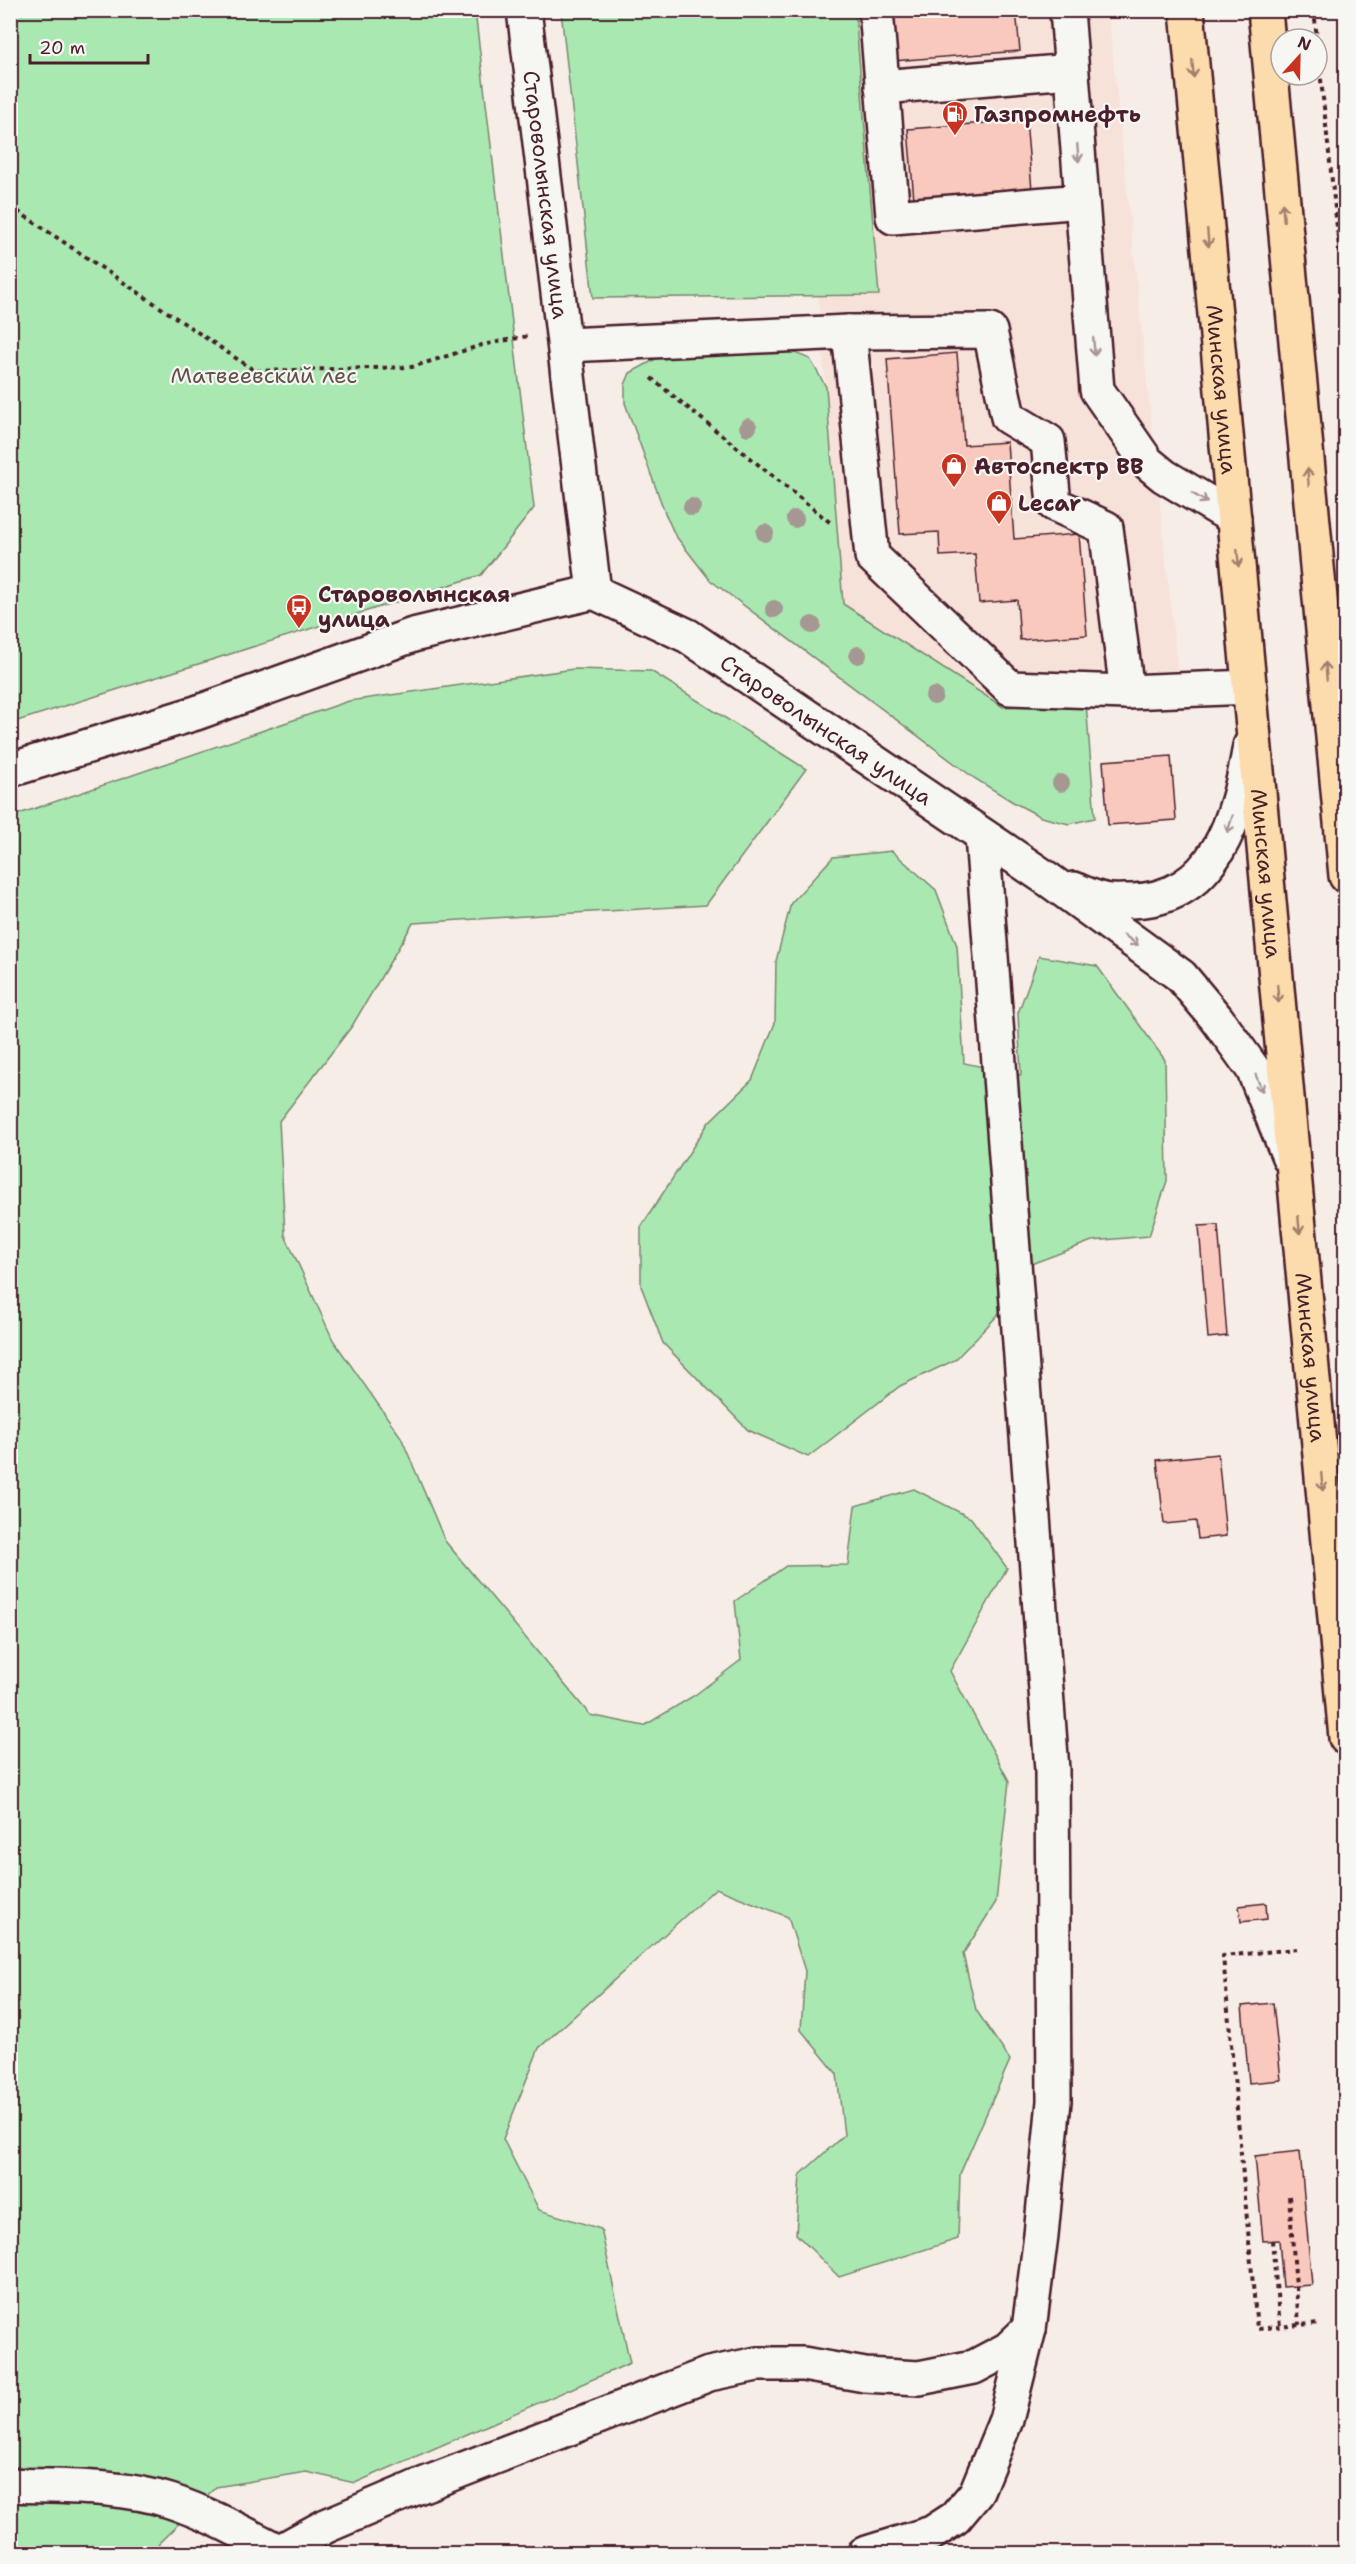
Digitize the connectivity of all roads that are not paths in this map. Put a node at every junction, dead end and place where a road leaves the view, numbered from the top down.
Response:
1 (524, 10) edge
2 (876, 10) edge
3 (1066, 10) edge
4 (1187, 10) edge
5 (1264, 10) edge
6 (1071, 71) junction
7 (882, 87) junction
8 (1082, 201) junction
9 (849, 332) junction
10 (565, 337) junction
11 (1234, 518) junction
12 (594, 592) junction
13 (1250, 687) junction
14 (1127, 692) junction
15 (1253, 726) junction
16 (1339, 731) edge
17 (10, 770) edge
18 (982, 836) junction
19 (1346, 876) edge
20 (1049, 880) junction
21 (1294, 1167) junction
22 (1346, 1738) edge
23 (1029, 2329) junction
24 (10, 2485) edge
25 (276, 2552) edge
26 (864, 2553) edge

1 - 10 street, Староволынская улица
2 - 7 street
3 - 6 street
4 -> 11 main road, Минская улица
16 -> 5 main road
6 - 7 street
6 -> 8 street
7 - 8 street
8 -> 11 street
9 - 10 street
9 - 14 street
9 - 14 street
10 - 12 street, Староволынская улица
11 -> 13 main road, Минская улица
12 - 17 street
12 - 18 street, Староволынская улица
13 - 14 street
13 - 15 main road, Минская улица
15 -> 20 street
15 -> 21 main road, Минская улица
16 - 19 main road
18 - 20 street, Староволынская улица
18 - 23 street
20 -> 21 street
21 -> 22 main road, Минская улица
23 - 25 street
23 - 26 street
24 - 25 street

